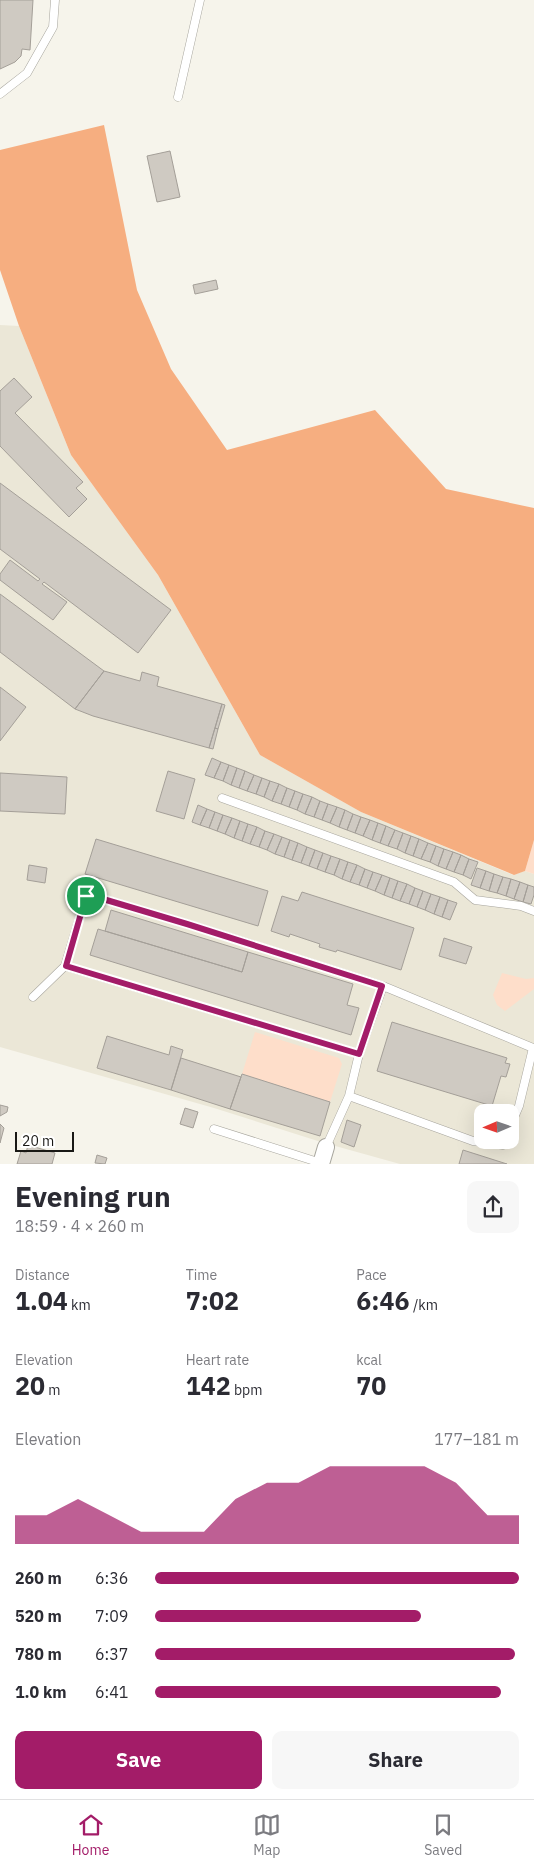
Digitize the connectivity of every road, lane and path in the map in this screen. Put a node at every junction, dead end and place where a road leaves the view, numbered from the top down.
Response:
1 (55, 0) edge
2 (200, 0) edge
3 (0, 94) edge
4 (178, 97) dead end
5 (222, 798) dead end
6 (534, 911) edge
7 (66, 966) junction
8 (382, 986) junction
9 (33, 997) dead end
10 (359, 1054) junction
11 (349, 1096) junction
12 (519, 1106) edge
13 (214, 1129) dead end
14 (474, 1141) edge
15 (323, 1158) edge

1 - 3 lane
2 - 4 lane
5 - 6 lane
7 - 8 lane
7 - 9 lane
7 - 10 lane
8 - 10 lane
8 - 12 lane
10 - 11 lane
11 - 14 lane
11 - 15 lane
13 - 15 lane

